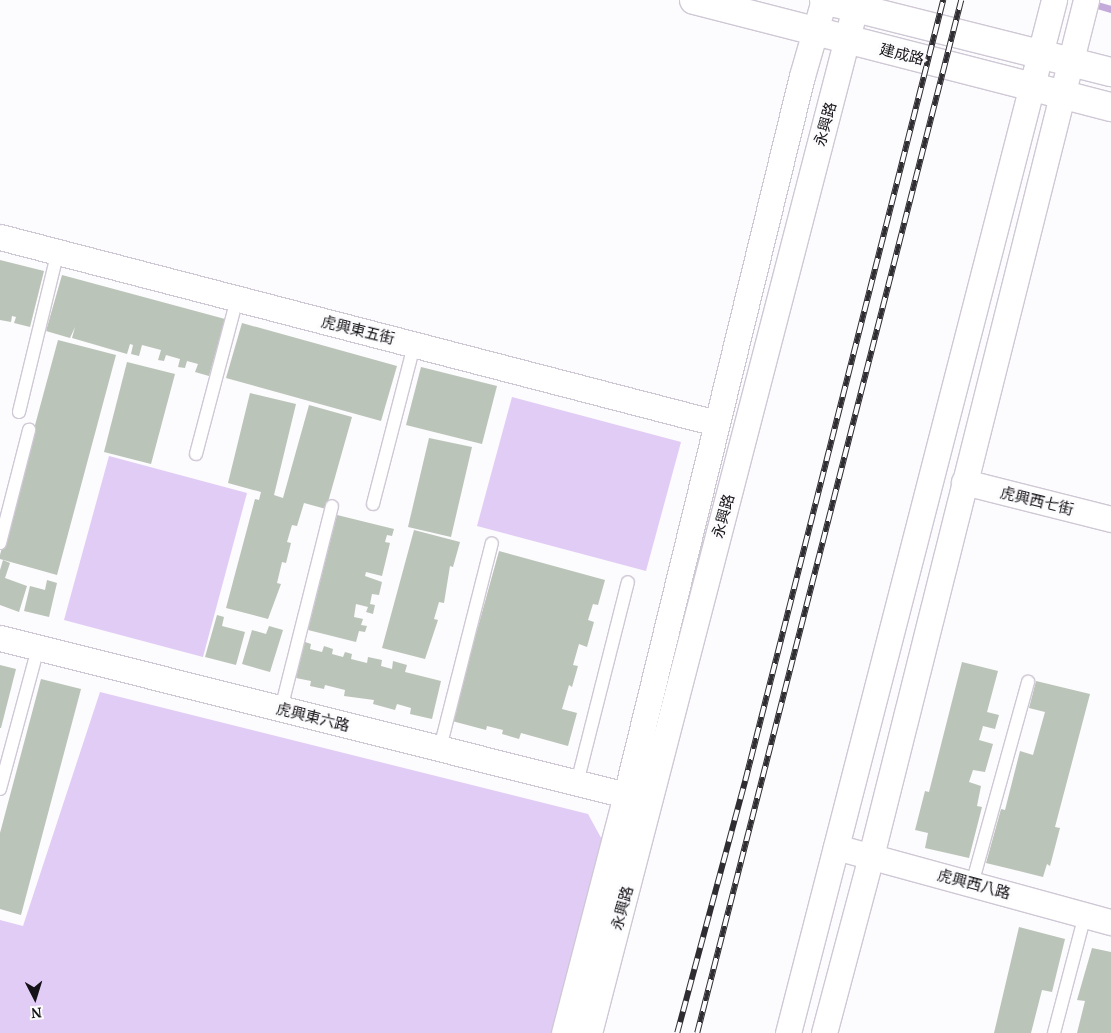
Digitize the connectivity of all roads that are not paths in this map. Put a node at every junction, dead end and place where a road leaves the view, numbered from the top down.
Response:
1 (694, 0) edge
2 (824, 0) edge
3 (1054, 0) edge
4 (1086, 0) edge
5 (856, 4) edge
6 (814, 31) junction
7 (848, 41) junction
8 (1040, 49) junction
9 (1073, 57) junction
10 (1111, 72) edge
11 (1031, 87) junction
12 (1064, 94) junction
13 (1111, 107) edge
14 (0, 236) edge
15 (58, 251) junction
16 (236, 299) junction
17 (414, 344) junction
18 (19, 412) dead end
19 (716, 423) junction
20 (29, 430) dead end
21 (196, 454) dead end
22 (964, 482) junction
23 (373, 504) dead end
24 (332, 506) dead end
25 (1111, 520) edge
26 (0, 543) edge
27 (492, 543) dead end
28 (628, 582) dead end
29 (0, 638) edge
30 (38, 648) junction
31 (1028, 682) dead end
32 (281, 709) junction
33 (440, 748) junction
34 (577, 783) junction
35 (0, 789) edge
36 (626, 795) junction
37 (836, 847) junction
38 (871, 856) junction
39 (972, 884) junction
40 (1085, 915) junction
41 (1111, 922) edge
42 (564, 1033) edge
43 (589, 1033) edge
44 (788, 1033) edge
45 (824, 1033) edge
46 (1054, 1033) edge

1 - 6 street, 建成路
2 - 5 street
2 - 6 street, 永興路
3 - 8 street
4 - 9 street
5 - 7 street, 永興路
5 - 8 street
6 - 7 street, 建成路
6 - 19 street, 永興路
7 - 11 street, 建成路
7 - 43 street, 永興路
8 - 9 street
8 - 11 street
9 - 10 street
9 - 12 street
11 - 12 street, 建成路
11 - 37 street
12 - 13 street, 建成路
12 - 22 street
14 - 15 street, 虎興東五街
15 - 16 street, 虎興東五街
15 - 18 lane
16 - 17 street, 虎興東五街
16 - 21 lane
17 - 19 street, 虎興東五街
17 - 23 lane
19 - 36 street, 永興路
20 - 26 lane
22 - 25 street, 虎興西七街
22 - 38 street
24 - 32 lane
27 - 33 lane
28 - 34 lane
29 - 30 street, 虎興東六路
30 - 32 street, 虎興東六路
30 - 35 lane
31 - 39 lane
32 - 33 street, 虎興東六路
33 - 34 street, 虎興東六路
34 - 36 street, 虎興東六路
36 - 42 street, 永興路
37 - 38 street, 虎興西八路
37 - 44 street
38 - 39 street, 虎興西八路
38 - 45 street
39 - 40 street, 虎興西八路
40 - 41 street, 虎興西八路
40 - 46 lane

